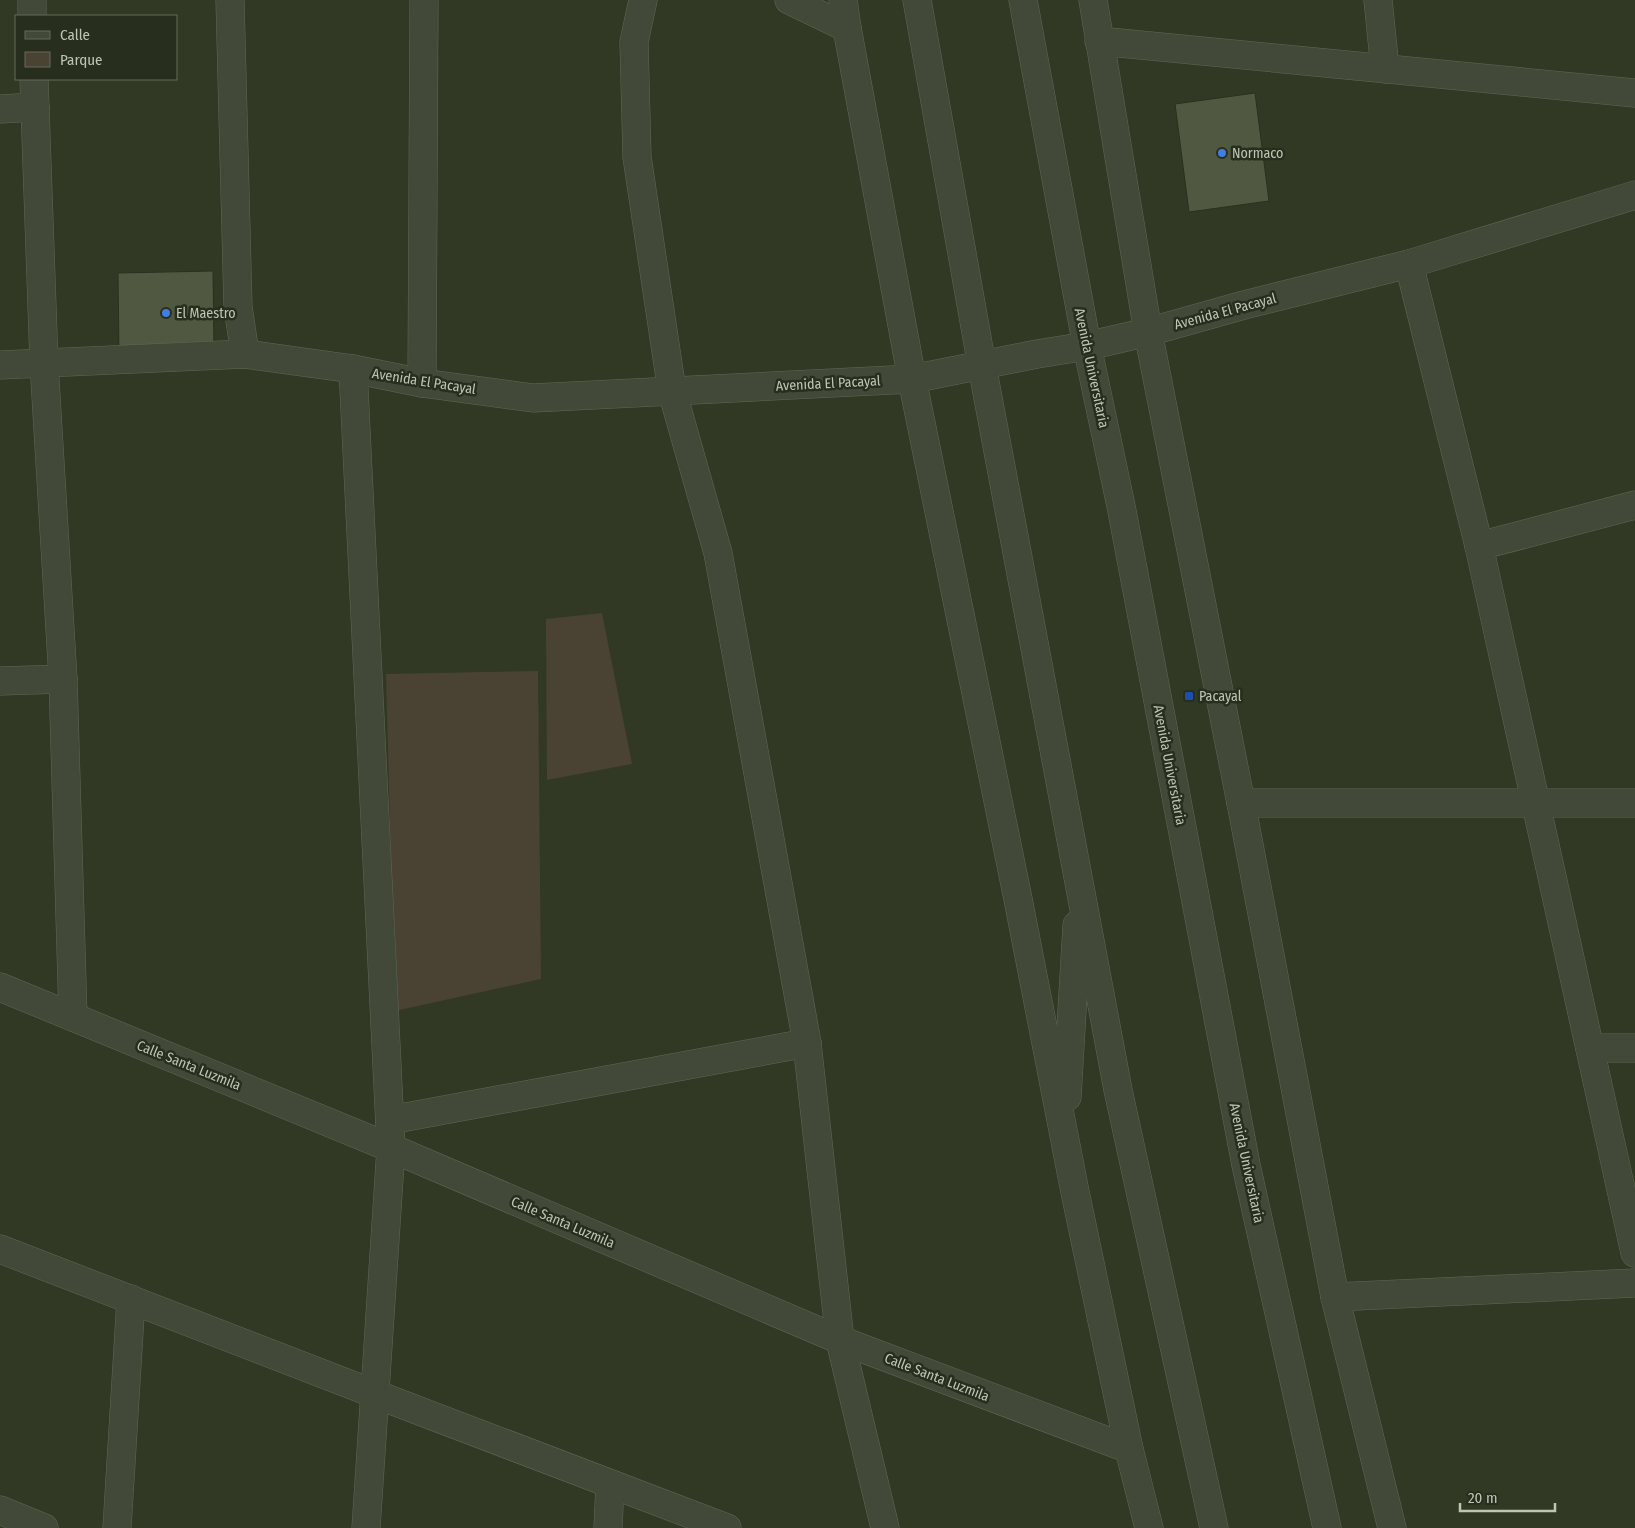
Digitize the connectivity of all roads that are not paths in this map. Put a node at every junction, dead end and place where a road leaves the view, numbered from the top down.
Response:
1 (32, 0) edge
2 (230, 0) edge
3 (424, 0) edge
4 (642, 0) edge
5 (789, 0) edge
6 (843, 0) edge
7 (917, 0) edge
8 (1023, 0) edge
9 (1093, 0) edge
10 (1378, 0) edge
11 (32, 15) edge
12 (847, 28) junction
13 (1100, 41) junction
14 (1385, 69) junction
15 (34, 80) edge
16 (1635, 93) edge
17 (35, 107) junction
18 (0, 109) edge
19 (1635, 195) edge
20 (1410, 264) junction
21 (1148, 332) junction
22 (1087, 346) junction
23 (244, 354) junction
24 (44, 363) junction
25 (0, 365) edge
26 (982, 366) junction
27 (353, 369) junction
28 (912, 379) junction
29 (422, 383) junction
30 (672, 391) junction
31 (1635, 506) edge
32 (1479, 546) junction
33 (63, 679) junction
34 (0, 680) edge
35 (1535, 802) junction
36 (1241, 803) junction
37 (1635, 803) edge
38 (1080, 884) junction
39 (0, 987) edge
40 (73, 1017) junction
41 (807, 1043) junction
42 (1590, 1048) junction
43 (1635, 1048) edge
44 (390, 1120) junction
45 (1065, 1136) junction
46 (391, 1148) junction
47 (0, 1248) edge
48 (1635, 1253) edge
49 (1635, 1282) edge
50 (1335, 1297) junction
51 (131, 1299) junction
52 (840, 1340) junction
53 (375, 1394) junction
54 (1129, 1449) junction
55 (870, 1468) junction
56 (610, 1484) junction
57 (0, 1510) edge
58 (44, 1528) edge
59 (117, 1528) edge
60 (366, 1528) edge
61 (608, 1528) edge
62 (727, 1528) edge
63 (863, 1528) edge
64 (885, 1528) edge
65 (1149, 1528) edge
66 (1214, 1528) edge
67 (1327, 1528) edge
68 (1392, 1528) edge

1 - 11 street
2 - 23 street
3 - 29 street
4 - 30 street
5 - 12 street
6 - 12 street
7 - 26 street
8 - 22 street, Avenida Universitaria
9 - 13 street
10 - 14 street
12 - 28 street
13 - 14 street
13 - 21 street
14 - 16 street
15 - 17 street
17 - 18 street
17 - 24 street
19 - 20 street, Avenida El Pacayal
20 - 21 street, Avenida El Pacayal
20 - 32 street
21 - 22 street, Avenida El Pacayal
21 - 36 street
22 - 26 street, Avenida El Pacayal
22 - 67 street, Avenida Universitaria
23 - 24 street, Avenida El Pacayal
23 - 27 street, Avenida El Pacayal
24 - 25 street, Avenida El Pacayal
24 - 33 street
26 - 28 street, Avenida El Pacayal
26 - 38 street
27 - 29 street, Avenida El Pacayal
27 - 44 street
28 - 30 street, Avenida El Pacayal
28 - 45 street
29 - 30 street, Avenida El Pacayal
30 - 41 street
31 - 32 street
32 - 35 street
33 - 34 street
33 - 40 street
35 - 36 street
35 - 37 street
35 - 42 street
36 - 50 street
38 - 45 street
38 - 66 street
39 - 40 street, Calle Santa Luzmila
40 - 46 street, Calle Santa Luzmila
41 - 44 street
41 - 52 street
42 - 43 street
42 - 48 street
44 - 46 street
45 - 54 street
46 - 52 street, Calle Santa Luzmila
46 - 53 street
47 - 51 street
49 - 50 street
50 - 68 street
51 - 53 street
51 - 59 street
52 - 54 street, Calle Santa Luzmila
52 - 55 street
53 - 56 street
53 - 60 street
54 - 65 street
55 - 63 street
55 - 64 street
56 - 61 street
56 - 62 street
57 - 58 street

